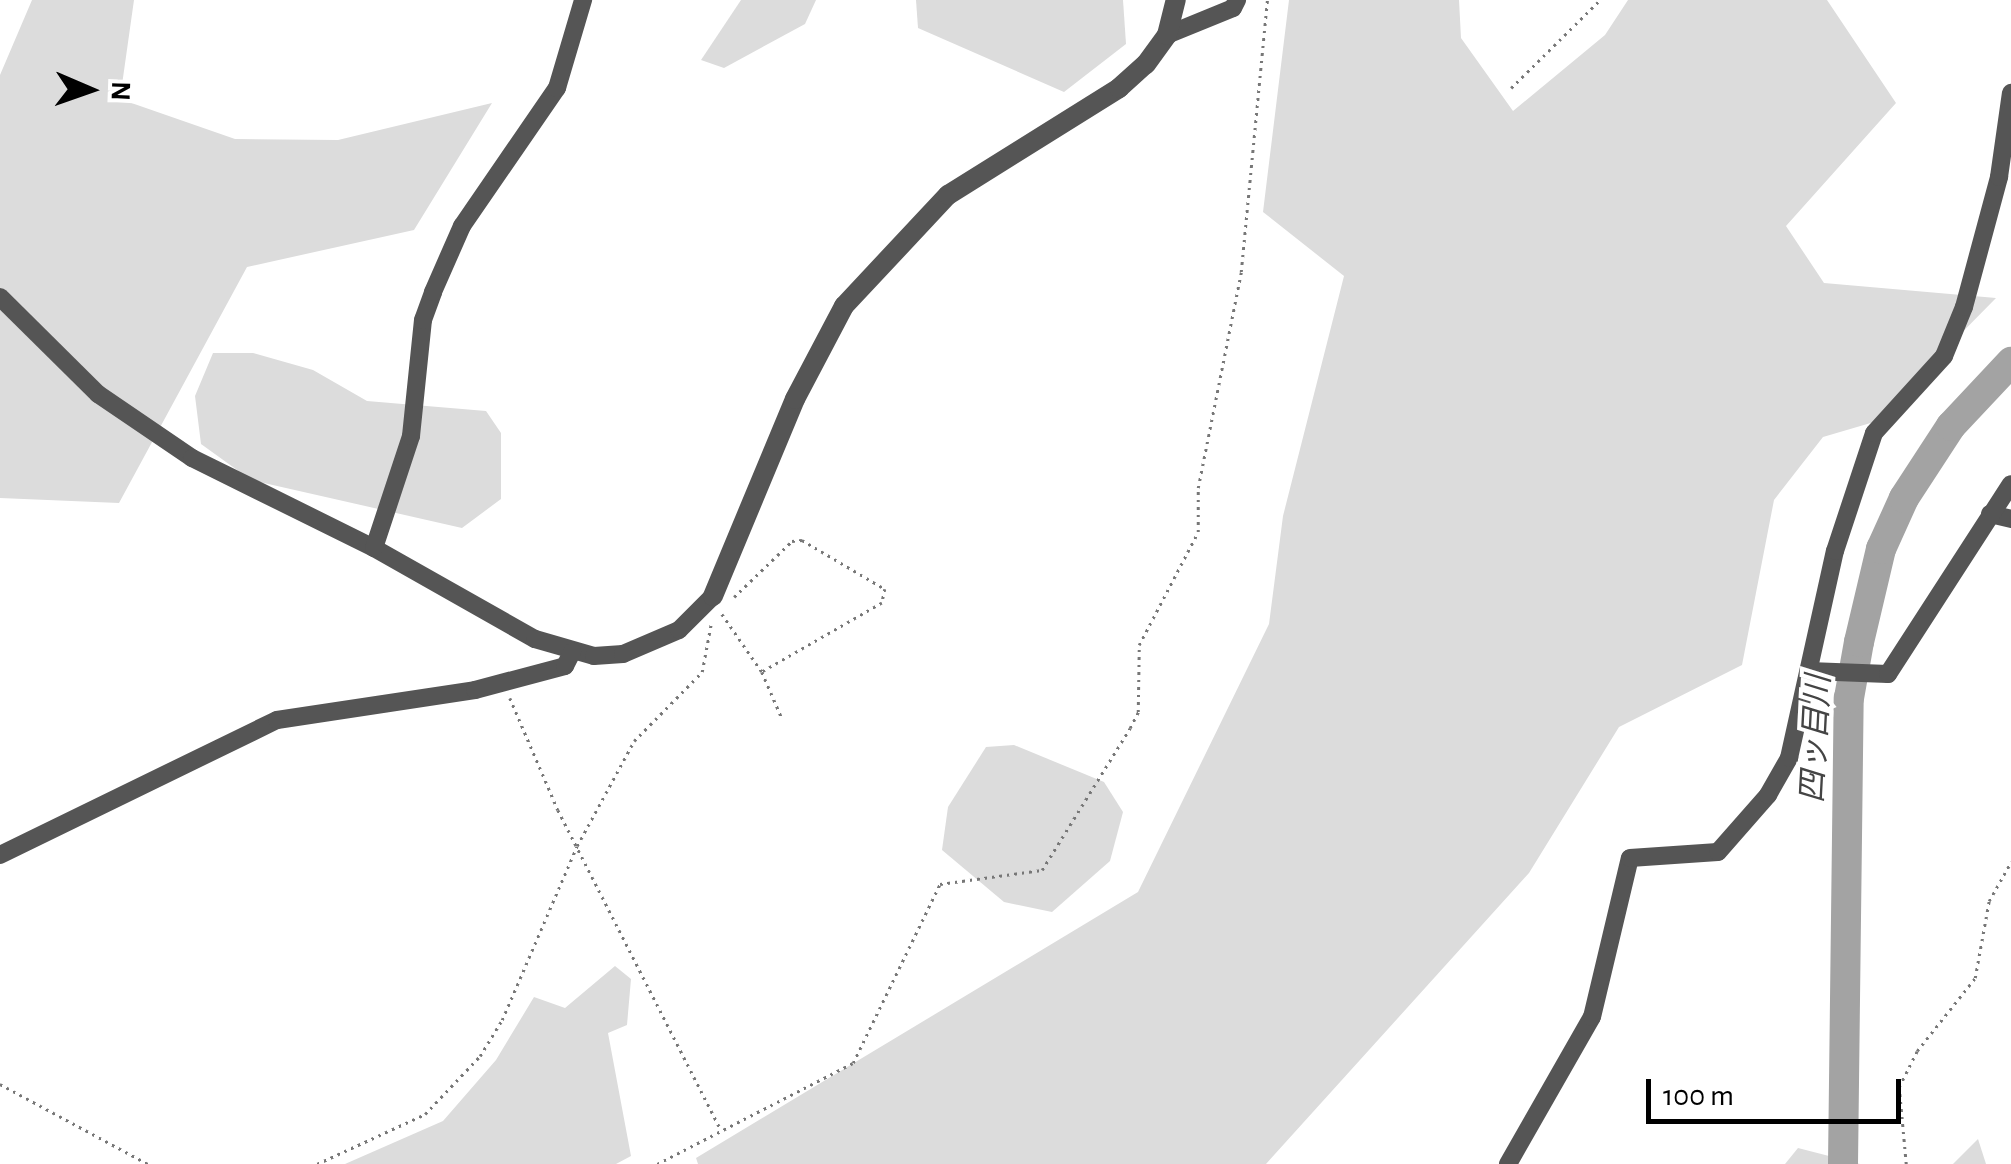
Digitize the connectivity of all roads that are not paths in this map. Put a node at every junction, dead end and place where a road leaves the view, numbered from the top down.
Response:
1 (584, 0) edge
2 (1176, 0) edge
3 (1236, 0) edge
4 (1167, 35) junction
5 (2011, 93) edge
6 (0, 297) edge
7 (2011, 484) edge
8 (1990, 514) junction
9 (2011, 519) edge
10 (374, 548) junction
11 (722, 598) joint
12 (572, 652) junction
13 (1809, 671) junction
14 (0, 855) edge
15 (1508, 1164) edge

1 - 10 street
2 - 4 street
3 - 4 street
4 - 11 street
5 - 13 street
6 - 10 street
7 - 8 street
8 - 9 street
8 - 13 street
10 - 12 street
11 - 12 street
12 - 14 street
13 - 15 street

